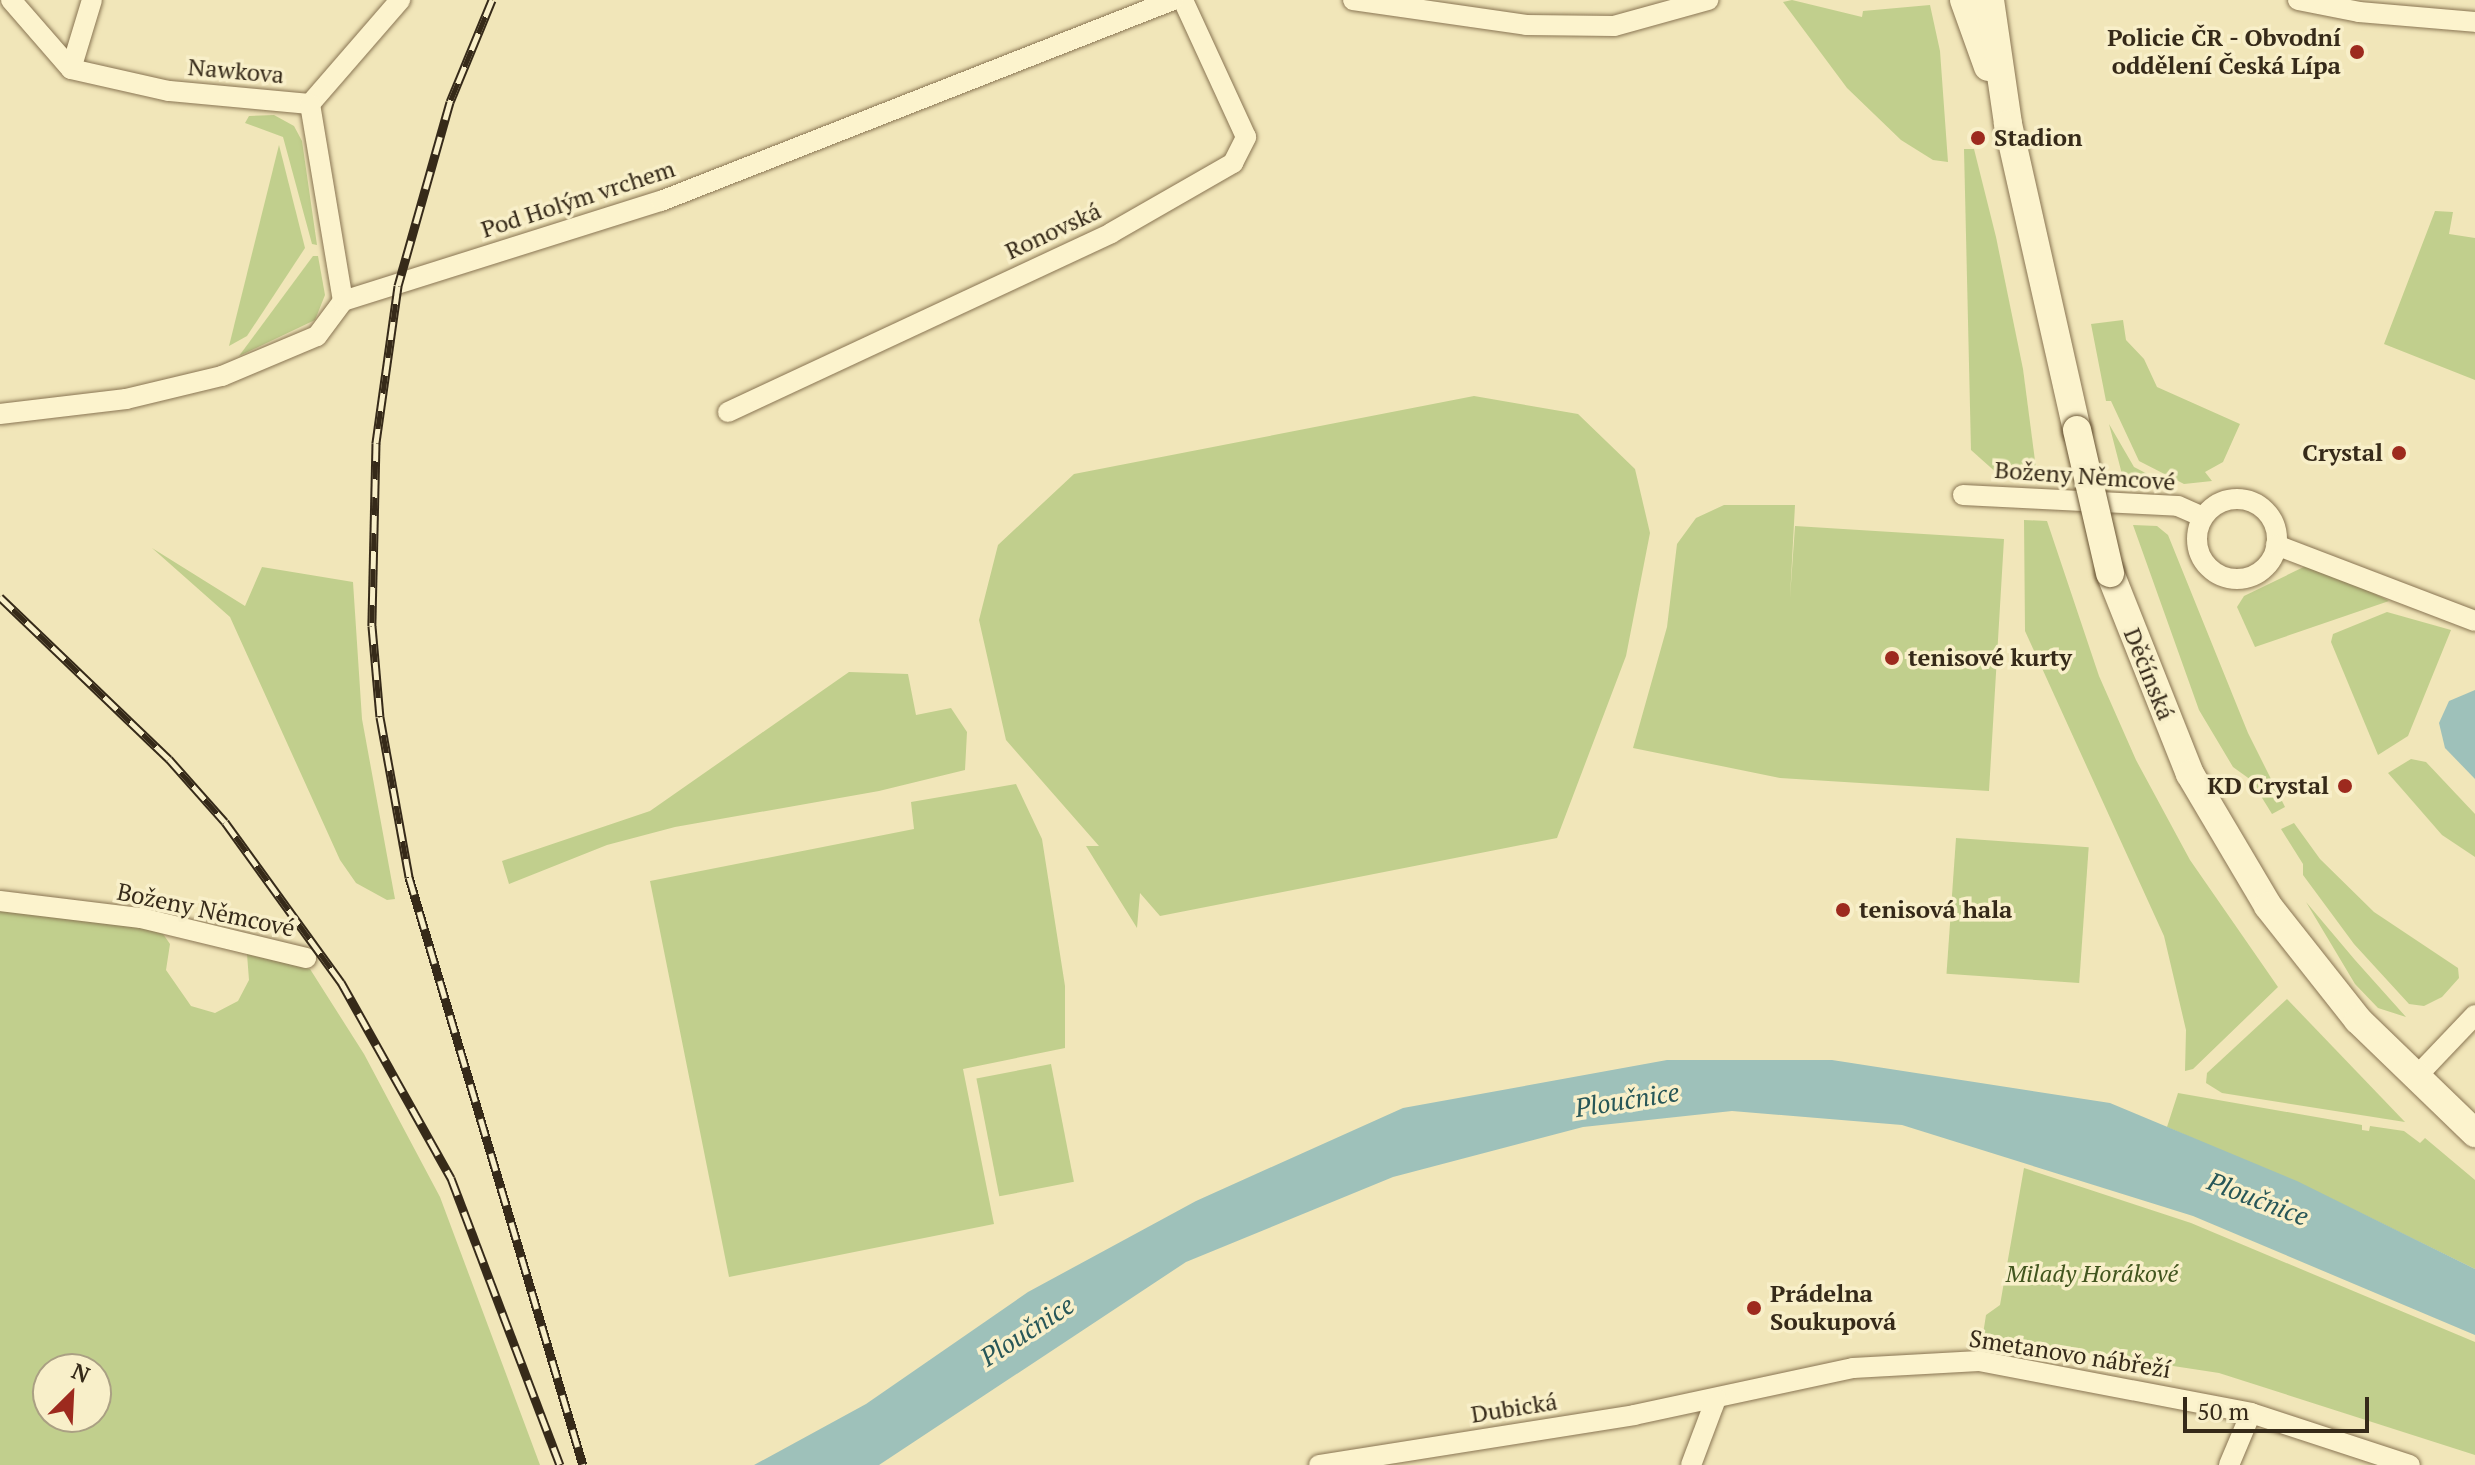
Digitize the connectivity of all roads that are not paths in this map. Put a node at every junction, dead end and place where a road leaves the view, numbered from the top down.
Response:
1 (11, 0) edge
2 (92, 0) edge
3 (400, 0) edge
4 (1173, 0) edge
5 (1183, 0) edge
6 (1353, 0) edge
7 (1708, 0) edge
8 (1964, 0) edge
9 (1990, 0) edge
10 (2298, 0) edge
11 (2475, 22) edge
12 (71, 69) junction
13 (310, 104) junction
14 (2008, 124) junction
15 (343, 301) junction
16 (728, 412) dead end
17 (0, 414) edge
18 (1963, 495) dead end
19 (2203, 517) junction
20 (2276, 545) junction
21 (2475, 621) edge
22 (0, 901) edge
23 (306, 958) dead end
24 (2475, 1015) edge
25 (2415, 1078) junction
26 (2475, 1133) edge
27 (1716, 1399) junction
28 (2251, 1413) junction
29 (1319, 1465) edge
30 (1691, 1465) edge
31 (2229, 1465) edge
32 (2410, 1465) edge

1 - 12 street
2 - 12 street
3 - 13 street, Nawkova
4 - 15 street, Pod Holým vrchem
5 - 16 street, Ronovská
6 - 7 street
8 - 14 main road, Děčínská
9 - 14 main road, Děčínská
10 - 11 street
12 - 13 street, Nawkova
13 - 15 street
14 - 25 main road, Děčínská, bridge
15 - 17 street
18 - 19 street, Boženy Němcové
19 - 20 street, Boženy Němcové
19 - 20 street, Boženy Němcové
20 - 21 street
22 - 23 street, Boženy Němcové
24 - 25 street
25 - 26 main road, Děčínská
27 - 28 street, Smetanovo nábřeží
27 - 29 street, Dubická
27 - 30 street
28 - 31 street
28 - 32 street, Smetanovo nábřeží

